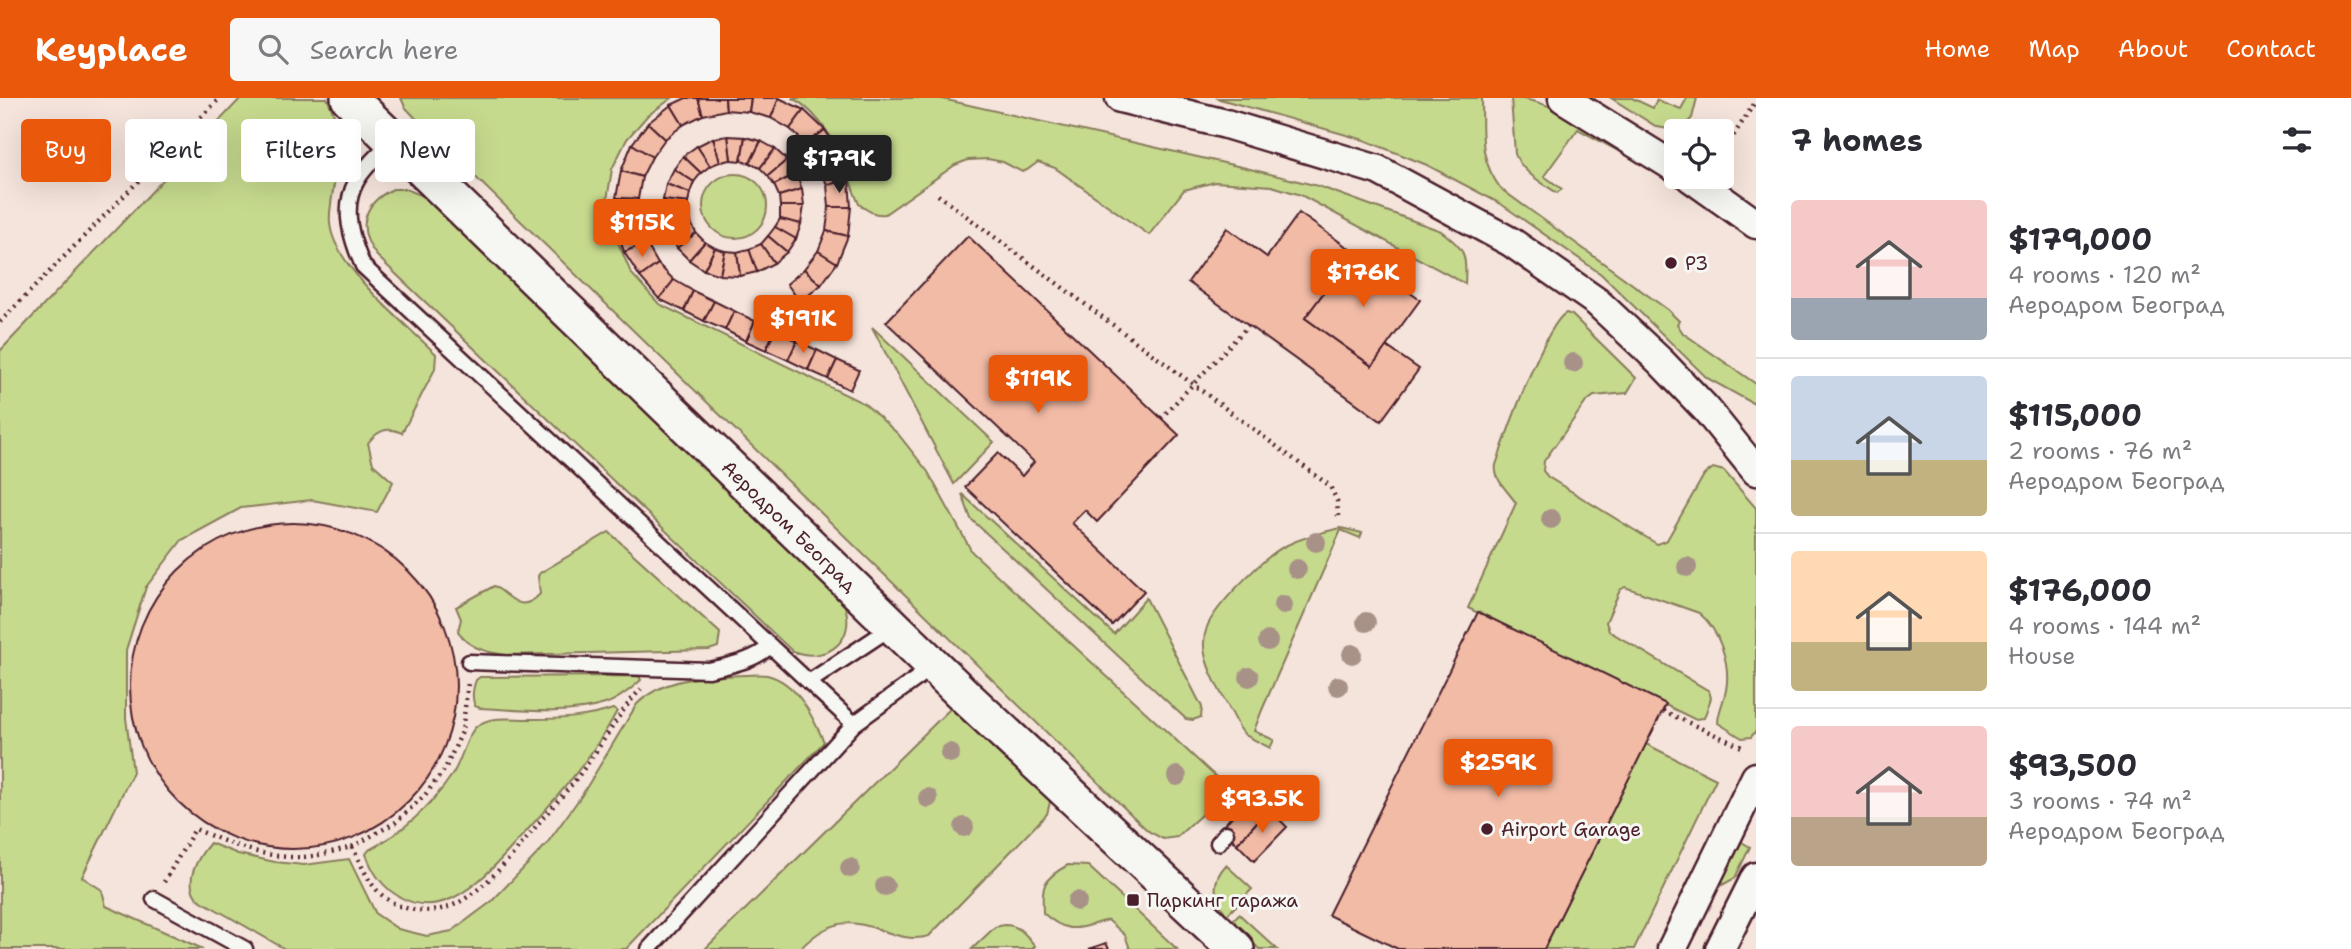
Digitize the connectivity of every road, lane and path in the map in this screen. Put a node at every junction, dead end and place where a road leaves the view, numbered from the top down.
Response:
1 (219, 98) edge
2 (349, 98) edge
3 (1120, 98) edge
4 (1563, 98) edge
5 (1756, 101) edge
6 (375, 124) edge
7 (1734, 135) edge
8 (375, 160) edge
9 (1664, 161) edge
10 (434, 182) edge
11 (1707, 189) edge
12 (938, 195) dead end
13 (1756, 224) edge
14 (0, 322) edge
15 (1249, 325) dead end
16 (1161, 418) dead end
17 (1756, 471) edge
18 (1338, 516) dead end
19 (894, 626) junction
20 (770, 646) junction
21 (469, 662) joint
22 (934, 666) junction
23 (661, 668) junction
24 (809, 682) junction
25 (1663, 711) dead end
26 (854, 724) junction
27 (1742, 747) dead end
28 (1756, 777) edge
29 (352, 847) junction
30 (1754, 885) edge
31 (154, 900) joint
32 (244, 949) edge
33 (649, 949) edge
34 (1236, 949) edge
35 (1672, 949) edge
36 (1720, 949) edge

1 - 14 path
2 - 6 street, Аеродром Београд
3 - 17 street
4 - 9 street
5 - 7 path
8 - 20 lane
10 - 19 street, Аеродром Београд
11 - 13 street
12 - 18 path
15 - 16 path, bridge
19 - 22 street, Аеродром Београд
19 - 24 lane
20 - 23 lane
20 - 24 lane
21 - 23 lane
21 - 29 path
22 - 26 lane
22 - 34 street, Аеродром Београд
23 - 29 path
24 - 26 lane
25 - 27 path
26 - 33 lane
28 - 35 street
29 - 31 path
30 - 36 street
31 - 32 lane

